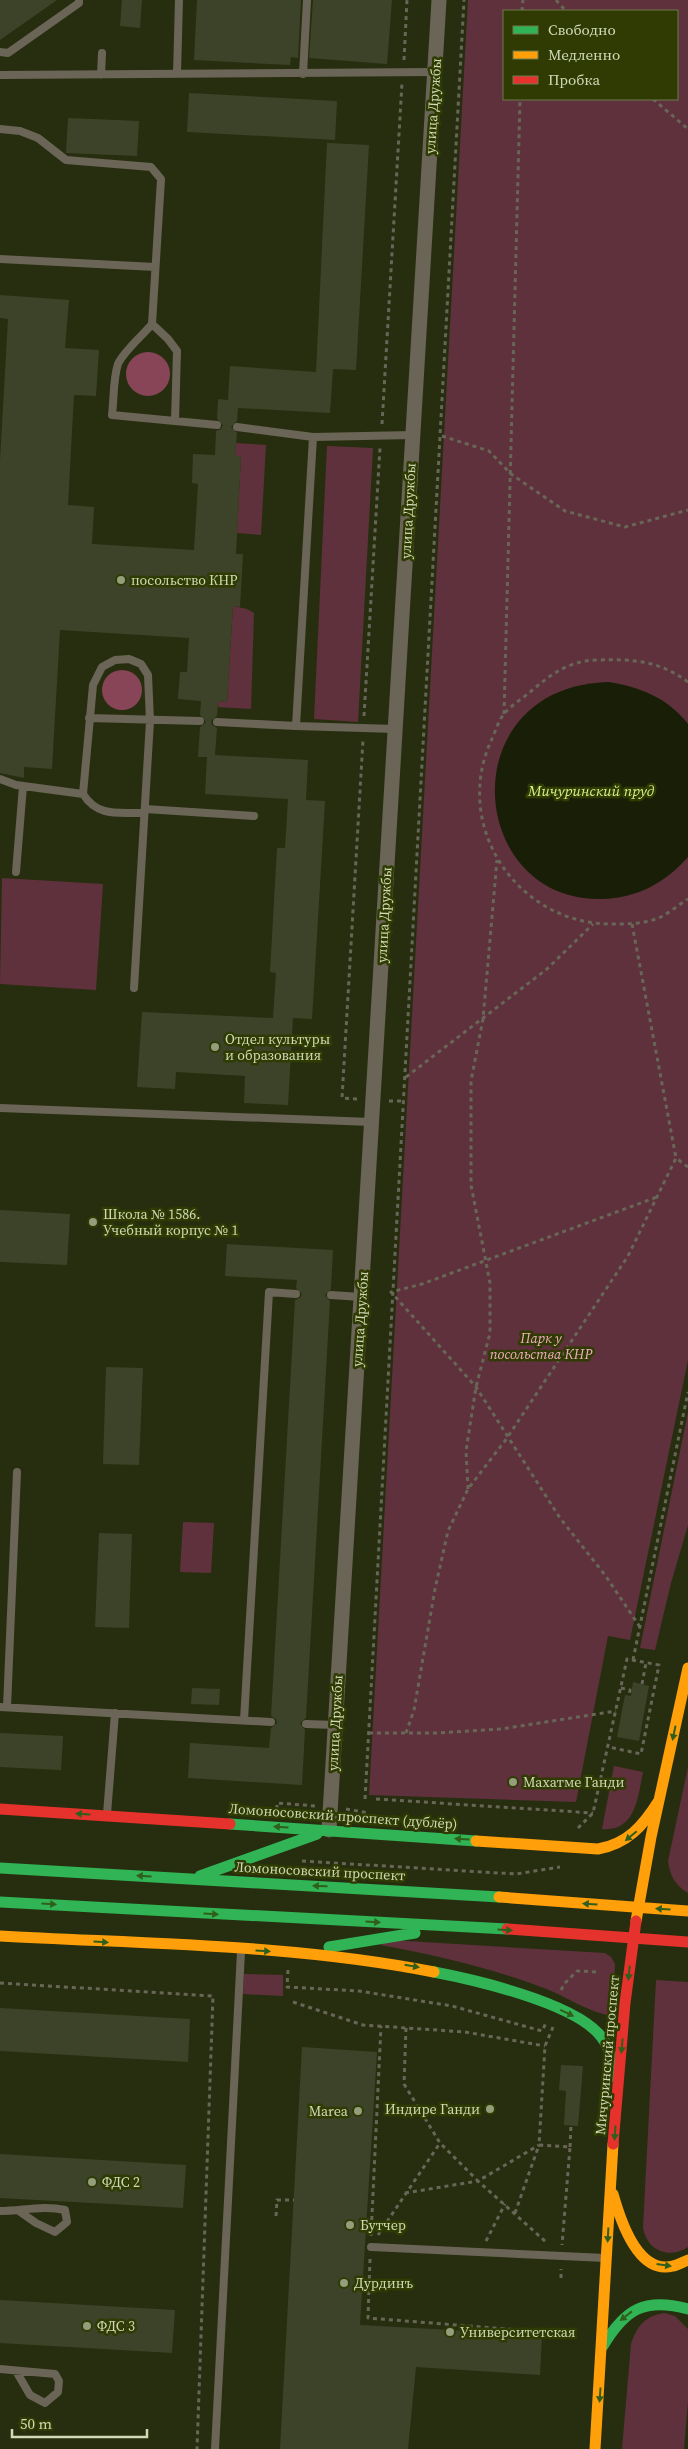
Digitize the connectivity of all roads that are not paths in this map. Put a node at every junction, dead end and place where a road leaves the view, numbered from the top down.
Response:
1 (79, 0) edge
2 (179, 0) edge
3 (307, 0) edge
4 (439, 0) edge
5 (0, 52) edge
6 (102, 53) dead end
7 (434, 72) junction
8 (177, 74) junction
9 (303, 74) junction
10 (0, 75) edge
11 (101, 75) junction
12 (0, 129) edge
13 (0, 258) edge
14 (155, 266) junction
15 (152, 324) junction
16 (175, 421) junction
17 (217, 425) dead end
18 (237, 427) dead end
19 (412, 435) junction
20 (313, 437) junction
21 (89, 718) junction
22 (150, 721) junction
23 (200, 721) dead end
24 (217, 722) dead end
25 (296, 726) junction
26 (395, 729) junction
27 (0, 779) edge
28 (23, 786) junction
29 (83, 794) junction
30 (145, 811) junction
31 (254, 816) dead end
32 (16, 872) dead end
33 (134, 988) dead end
34 (0, 1108) edge
35 (371, 1122) junction
36 (296, 1294) dead end
37 (331, 1296) dead end
38 (361, 1297) junction
39 (17, 1472) dead end
40 (688, 1668) edge
41 (3, 1707) edge
42 (115, 1713) junction
43 (244, 1720) junction
44 (271, 1722) dead end
45 (306, 1724) dead end
46 (335, 1725) junction
47 (660, 1798) junction
48 (0, 1809) edge
49 (107, 1816) junction
50 (329, 1830) junction
51 (0, 1868) edge
52 (192, 1879) junction
53 (0, 1902) edge
54 (638, 1908) junction
55 (688, 1910) edge
56 (457, 1926) junction
57 (0, 1936) edge
58 (633, 1938) junction
59 (688, 1942) edge
60 (241, 1950) junction
61 (296, 1953) junction
62 (619, 2084) junction
63 (611, 2187) junction
64 (0, 2211) edge
65 (19, 2211) junction
66 (371, 2246) road end
67 (607, 2258) junction
68 (688, 2260) edge
69 (688, 2310) edge
70 (603, 2346) junction
71 (0, 2369) edge
72 (16, 2371) junction
73 (215, 2449) edge
74 (596, 2449) edge

1 - 5 lane
2 - 8 lane
3 - 9 lane
4 - 7 street, улица Дружбы
6 - 11 lane
7 - 9 lane
7 - 19 street, улица Дружбы
8 - 9 lane
8 - 11 lane
10 - 11 lane
12 - 14 lane
13 - 14 lane
14 - 15 lane
15 - 16 lane
15 - 16 lane
16 - 17 lane
18 - 20 lane
19 - 20 lane
19 - 26 street, улица Дружбы
20 - 25 lane
21 - 22 lane
21 - 22 lane
21 - 29 lane
22 - 23 lane
22 - 30 lane
24 - 25 lane
25 - 26 lane
26 - 35 street, улица Дружбы
27 - 28 lane
28 - 29 lane
28 - 32 lane
29 - 30 lane
30 - 31 lane
30 - 33 lane
34 - 35 lane
35 - 38 street, улица Дружбы
36 - 43 lane
37 - 38 lane
38 - 46 street, улица Дружбы
39 - 41 lane
40 -> 47 main road, Мичуринский проспект
41 - 42 lane
42 - 43 lane
42 - 49 lane
43 - 44 lane
45 - 46 lane
46 - 50 street, улица Дружбы
47 -> 50 main road, Ломоносовский проспект (дублёр)
47 - 54 main road, Мичуринский проспект
49 -> 48 main road, Ломоносовский проспект (дублёр)
50 -> 49 main road, Ломоносовский проспект (дублёр)
50 - 52 main road
52 -> 51 main road, Ломоносовский проспект
54 -> 52 main road, Ломоносовский проспект
53 -> 56 main road
55 -> 54 main road, Ломоносовский проспект
54 - 58 main road, Мичуринский проспект
56 -> 58 main road
56 - 61 main road
57 -> 60 main road
58 - 59 main road
58 -> 62 main road, Мичуринский проспект
60 -> 61 main road
60 - 73 lane
61 -> 62 main road
62 -> 63 main road, Мичуринский проспект
63 -> 67 main road, Мичуринский проспект
63 -> 68 main road
64 - 65 lane
65 - 65 lane
66 - 67 lane
67 - 70 main road, Мичуринский проспект
69 -> 70 main road
70 -> 74 main road, Мичуринский проспект
71 - 72 lane
72 - 72 lane

